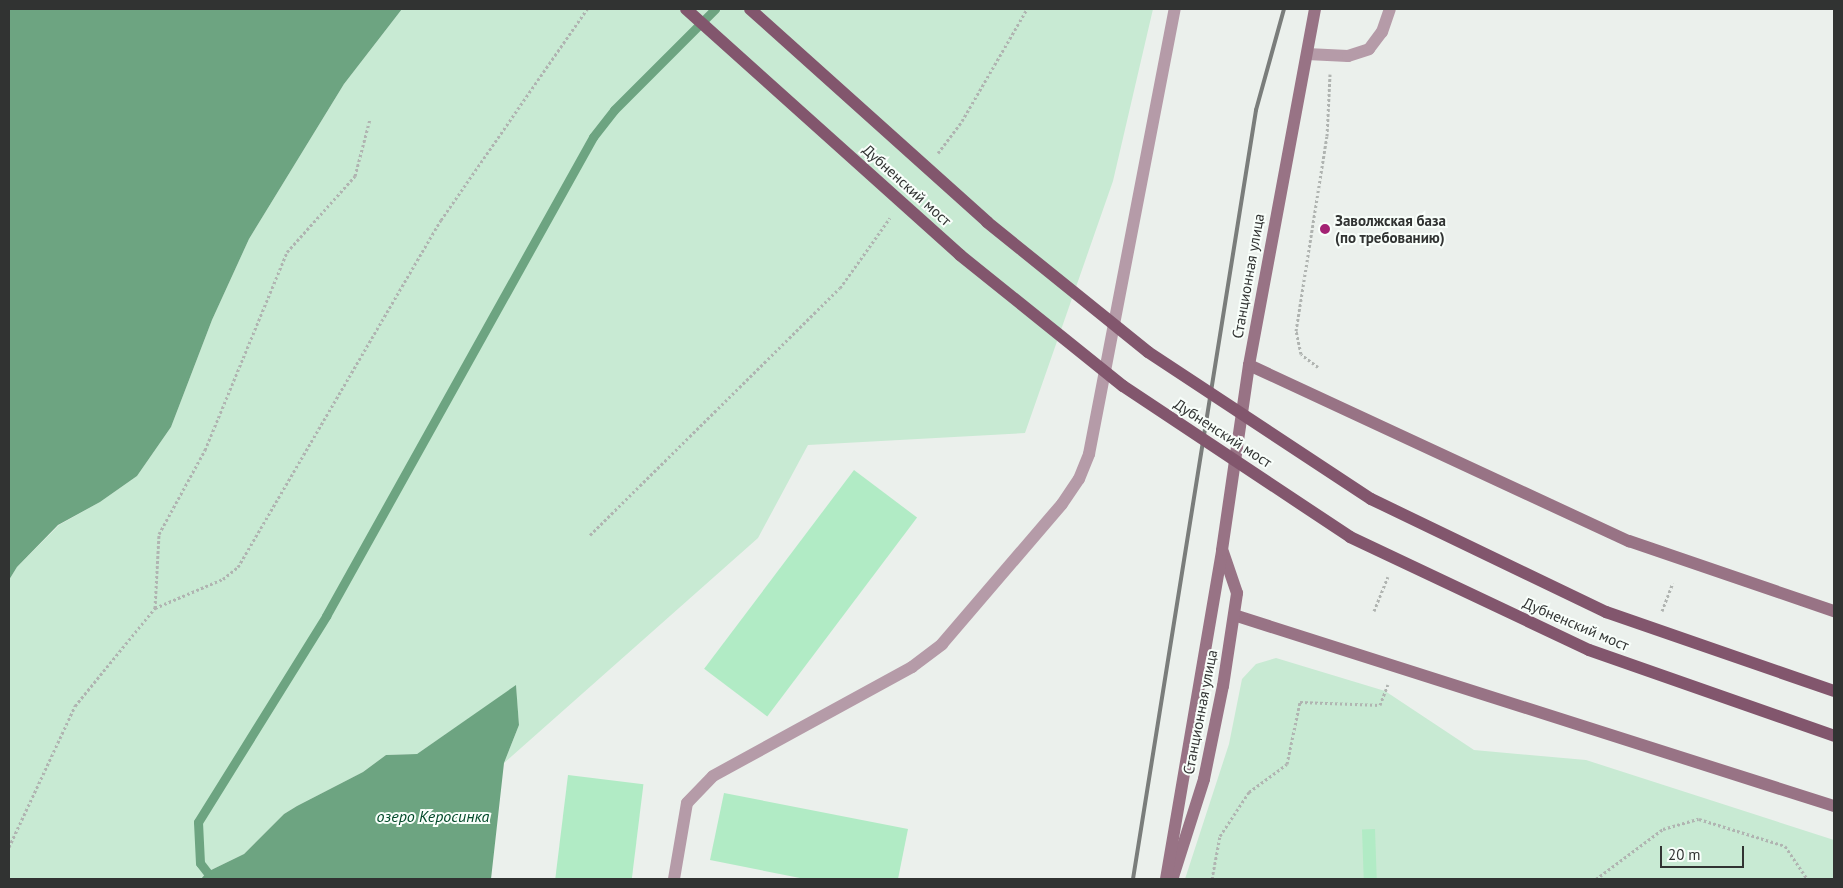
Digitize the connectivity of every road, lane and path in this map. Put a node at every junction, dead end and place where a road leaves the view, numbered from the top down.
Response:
1 (587, 9) edge
2 (686, 9) edge
3 (750, 9) edge
4 (1027, 9) edge
5 (1175, 9) edge
6 (1316, 9) edge
7 (1390, 9) edge
8 (1307, 54) junction
9 (1331, 55) junction
10 (370, 119) dead end
11 (933, 161) dead end
12 (892, 216) dead end
13 (1249, 365) junction
14 (1318, 367) dead end
15 (590, 535) dead end
16 (1222, 550) junction
17 (1389, 573) dead end
18 (1673, 583) dead end
19 (155, 608) junction
20 (1374, 611) dead end
21 (1834, 611) edge
22 (1662, 613) dead end
23 (1234, 615) junction
24 (1388, 684) dead end
25 (1834, 691) edge
26 (1834, 736) edge
27 (1834, 806) edge
28 (9, 847) edge
29 (674, 879) edge
30 (1166, 879) edge
31 (1172, 879) edge
32 (1212, 879) edge
33 (1596, 879) edge
34 (1807, 879) edge

1 - 19 path
2 - 26 main road, Дубненский мост, bridge
3 - 25 main road, Дубненский мост, bridge
4 - 11 path
5 - 29 lane
6 - 8 main road, Станционная улица
7 - 9 lane
8 - 9 lane
8 - 13 main road, Станционная улица
9 - 14 path
10 - 19 path
12 - 15 path
13 - 16 main road, Станционная улица
13 - 21 main road
16 - 23 main road, Станционная улица
16 - 30 main road, Станционная улица
17 - 20 path
18 - 22 path
19 - 28 path
23 - 27 main road
23 - 31 main road, Станционная улица
24 - 32 path
33 - 34 path

